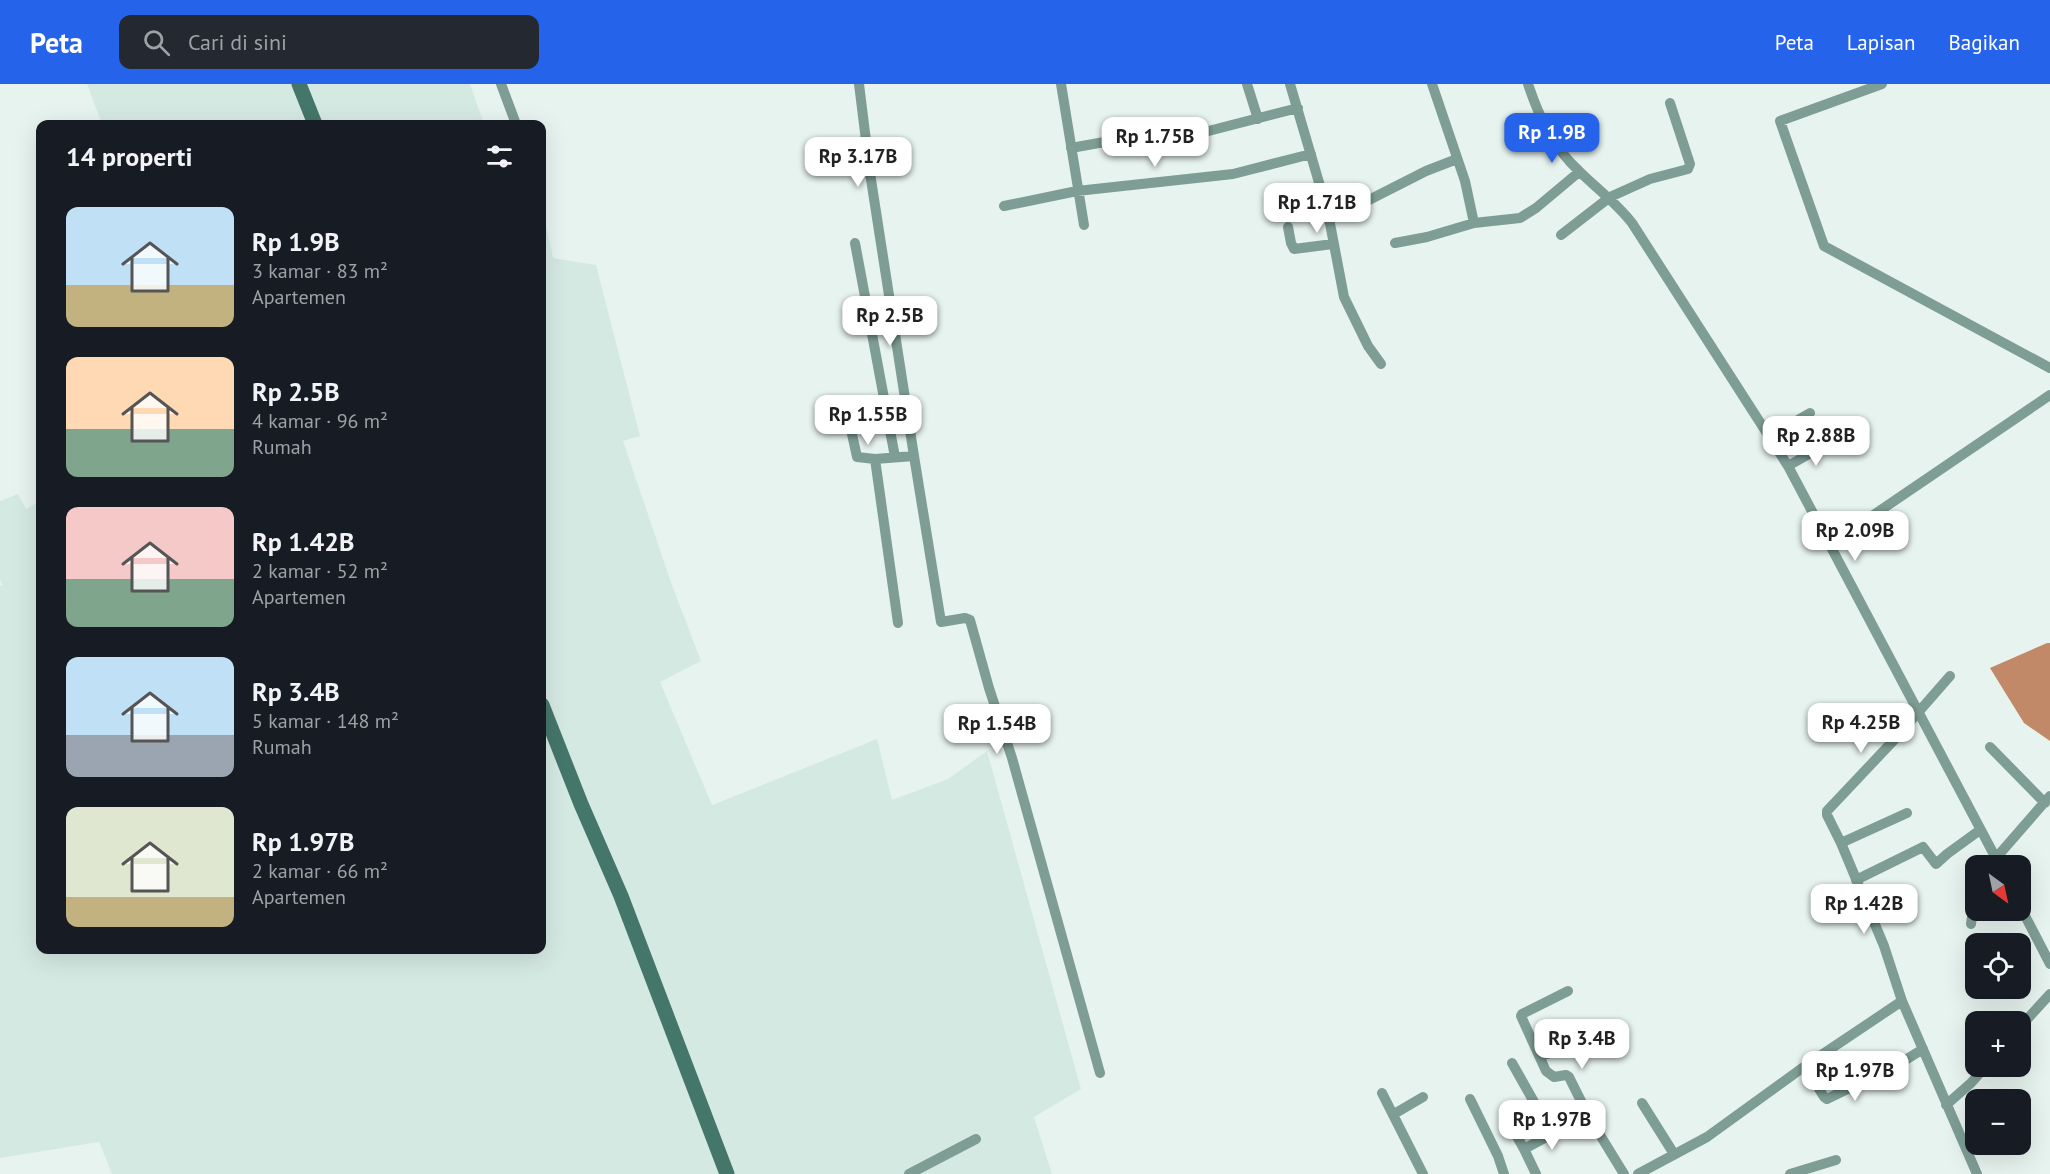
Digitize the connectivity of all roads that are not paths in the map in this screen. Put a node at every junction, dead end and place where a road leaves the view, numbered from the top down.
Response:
1 (299, 84) edge
2 (501, 84) edge
3 (859, 84) edge
4 (1061, 84) edge
5 (1247, 84) edge
6 (1290, 84) edge
7 (1432, 84) edge
8 (1528, 84) edge
9 (1882, 84) edge
10 (1670, 103) dead end
11 (1298, 108) junction
12 (1258, 119) junction
13 (313, 120) edge
14 (514, 120) edge
15 (1071, 148) junction
16 (1311, 154) junction
17 (1457, 159) junction
18 (1579, 172) junction
19 (1077, 191) junction
20 (1610, 197) junction
21 (1004, 206) dead end
22 (1328, 213) junction
23 (1473, 223) junction
24 (1084, 225) dead end
25 (1288, 227) dead end
26 (1561, 235) dead end
27 (855, 243) dead end
28 (1395, 243) dead end
29 (1333, 244) junction
30 (887, 288) junction
31 (865, 291) junction
32 (1381, 364) dead end
33 (2050, 368) edge
34 (2050, 395) edge
35 (1810, 413) dead end
36 (848, 416) dead end
37 (1770, 436) junction
38 (1830, 442) dead end
39 (914, 456) junction
40 (895, 457) junction
41 (875, 459) junction
42 (1788, 466) junction
43 (1847, 533) dead end
44 (898, 623) dead end
45 (1950, 676) dead end
46 (1917, 707) junction
47 (546, 715) edge
48 (1990, 747) dead end
49 (2048, 799) edge
50 (1906, 813) dead end
51 (1980, 830) junction
52 (1841, 843) junction
53 (1994, 855) edge
54 (2004, 855) edge
55 (1856, 880) junction
56 (1971, 921) edge
57 (2028, 921) edge
58 (1971, 924) dead end
59 (2050, 964) edge
60 (1568, 991) dead end
61 (2050, 993) edge
62 (1902, 1001) junction
63 (2031, 1015) edge
64 (1602, 1030) dead end
65 (1923, 1049) junction
66 (1540, 1057) junction
67 (1512, 1063) dead end
68 (1805, 1066) junction
69 (1100, 1073) dead end
70 (1976, 1077) edge
71 (1382, 1093) dead end
72 (1423, 1098) dead end
73 (1470, 1099) dead end
74 (1642, 1103) dead end
75 (1946, 1105) junction
76 (1394, 1114) junction
77 (1505, 1115) dead end
78 (976, 1139) dead end
79 (1524, 1149) junction
80 (1674, 1154) junction
81 (1836, 1160) dead end
82 (727, 1174) edge
83 (909, 1174) edge
84 (1423, 1174) edge
85 (1504, 1174) edge
86 (1536, 1174) edge
87 (1624, 1174) edge
88 (1638, 1174) edge
89 (1790, 1174) edge
90 (1977, 1174) edge

1 - 13 street
2 - 14 street
3 - 30 street
4 - 15 street
5 - 12 street
6 - 11 street
7 - 17 street
8 - 18 street
9 - 33 street
10 - 20 street
11 - 12 street
11 - 16 street
12 - 15 street
15 - 19 street
16 - 19 street
16 - 22 street
17 - 22 street
17 - 23 street
18 - 20 street
18 - 23 street
19 - 21 street
19 - 24 street
20 - 26 street
20 - 37 street
22 - 29 street
23 - 28 street
25 - 29 street
27 - 31 street
29 - 32 street
30 - 31 street
30 - 39 street
31 - 40 street
34 - 43 street
35 - 37 street
36 - 41 street
37 - 42 street
38 - 42 street
39 - 40 street
39 - 69 street
40 - 41 street
41 - 44 street
42 - 46 street
45 - 46 street
46 - 51 street
46 - 52 street
47 - 82 street
48 - 49 street
49 - 54 street
50 - 52 street
51 - 53 street
51 - 55 street
52 - 55 street
55 - 62 street
56 - 58 street
57 - 59 street
60 - 66 street
61 - 63 street
62 - 65 street
62 - 68 street
64 - 66 street
65 - 68 street
65 - 75 street
66 - 87 street
67 - 79 street
68 - 80 street
70 - 75 street
71 - 76 street
72 - 76 street
73 - 85 street
74 - 80 street
75 - 90 street
76 - 84 street
77 - 79 street
78 - 83 street
79 - 86 street
80 - 88 street
81 - 89 street

